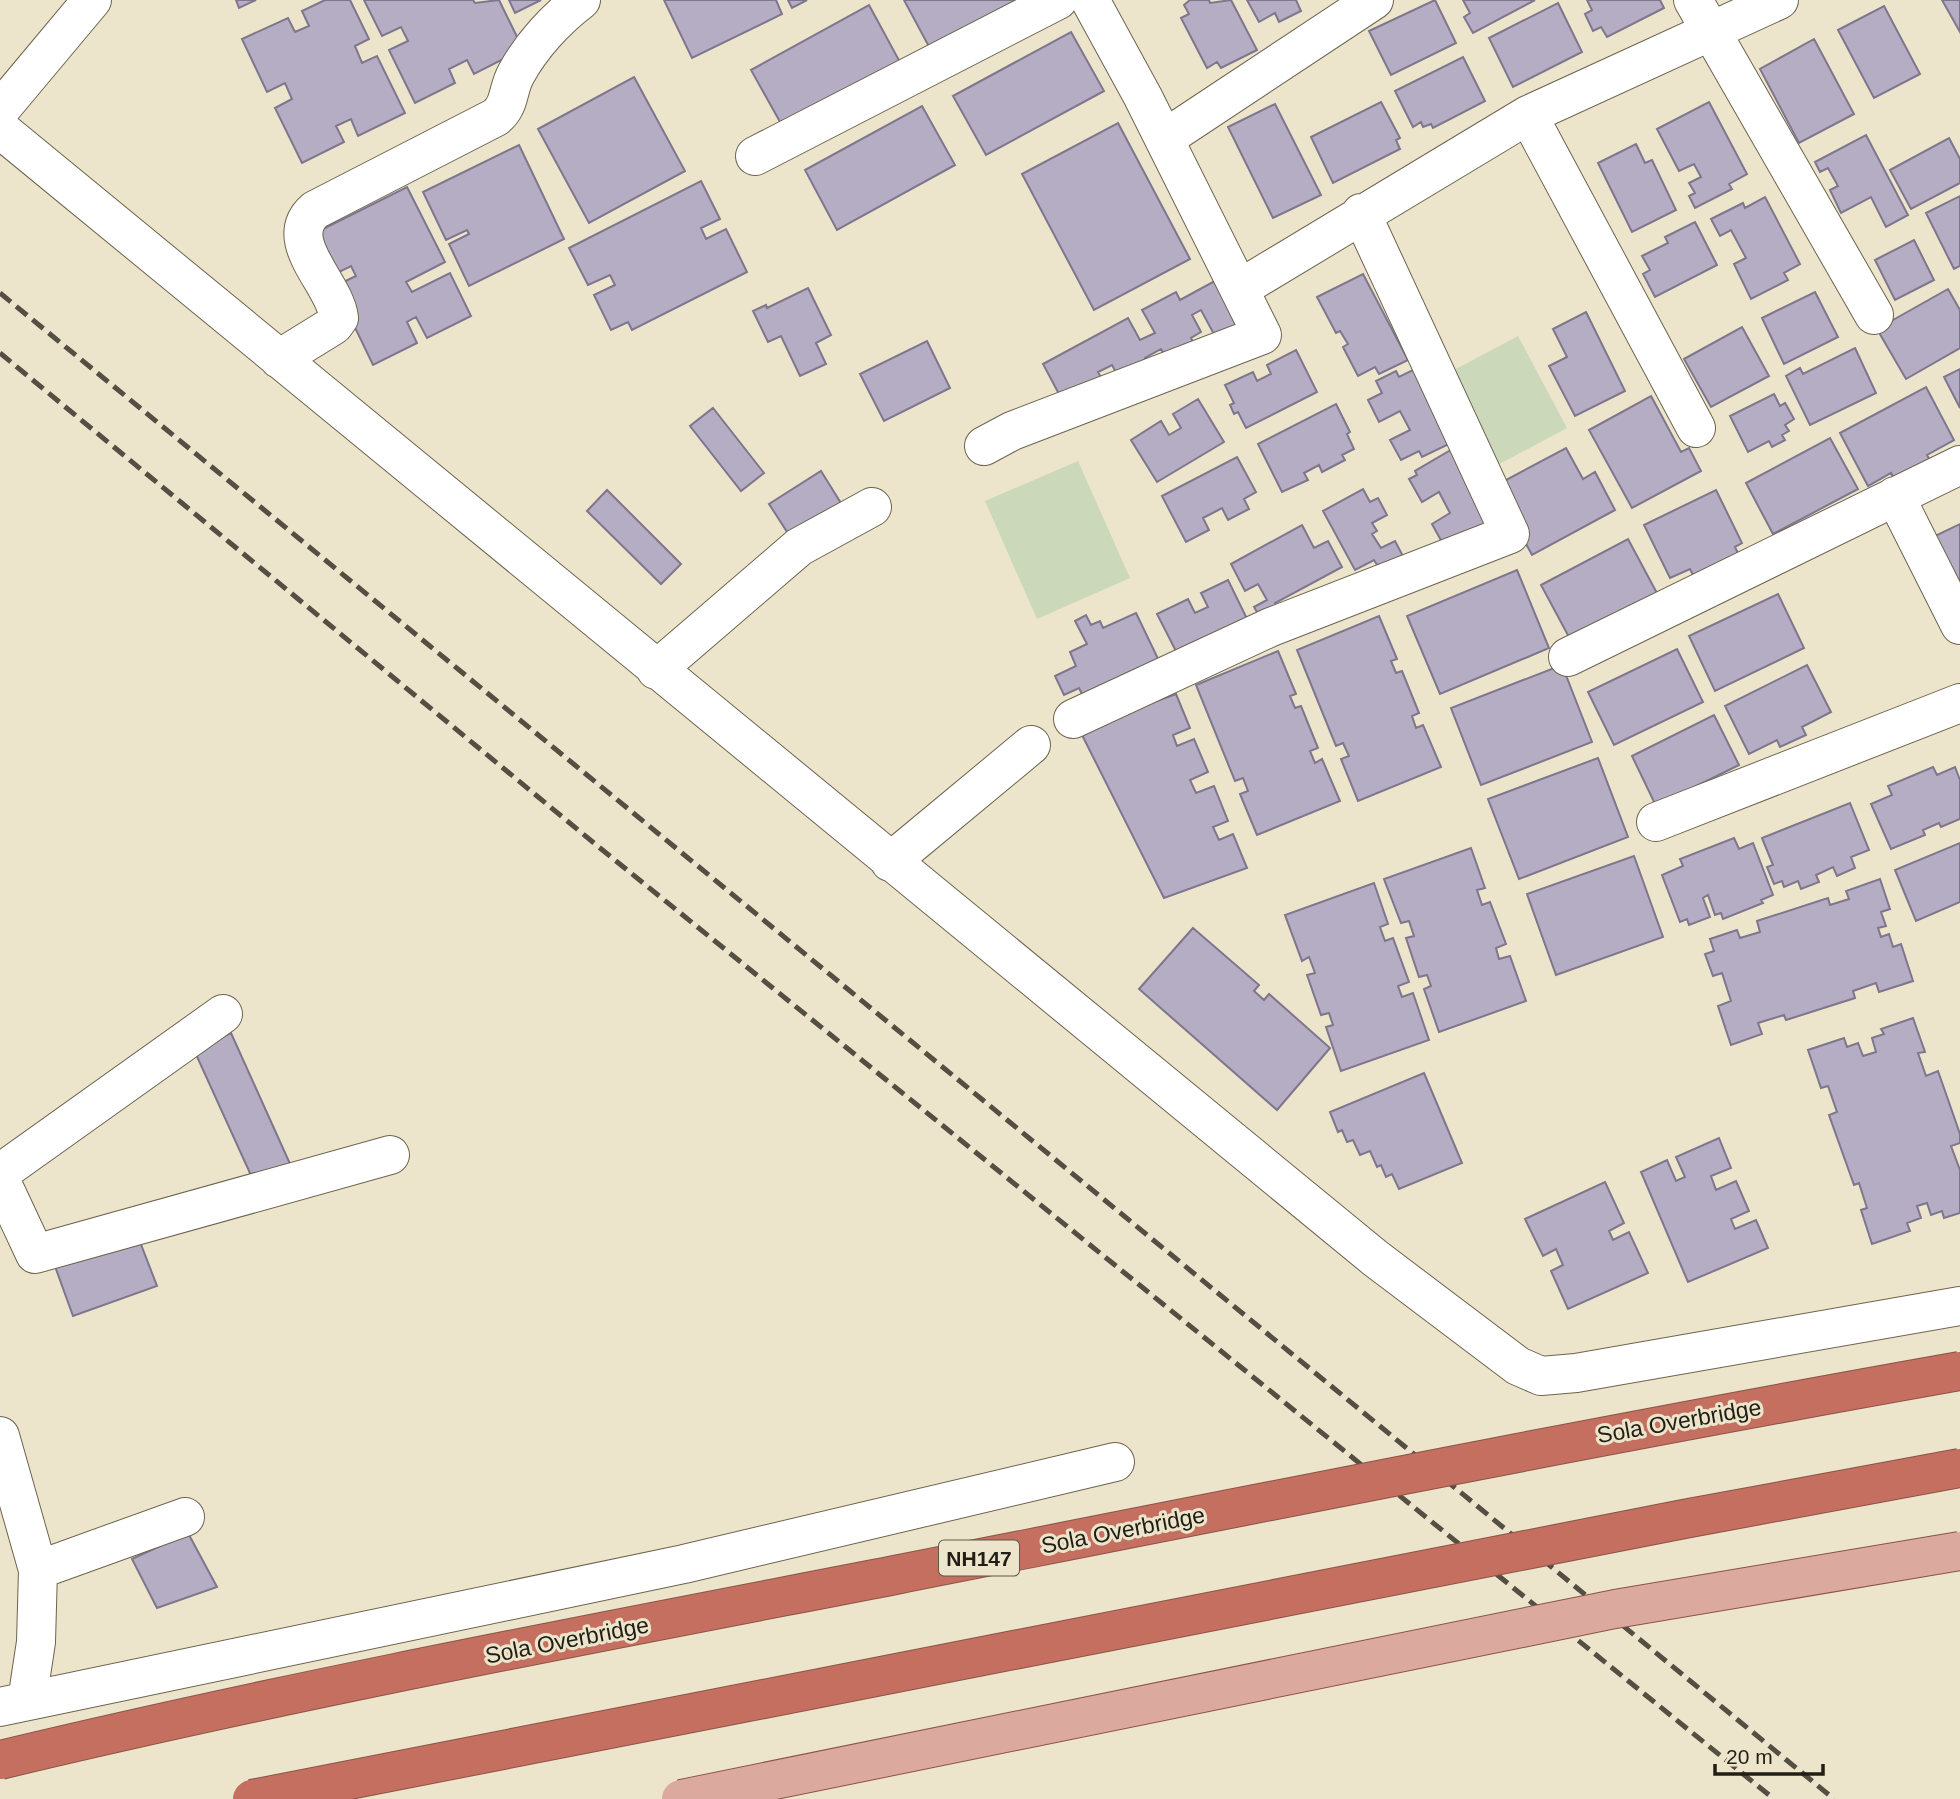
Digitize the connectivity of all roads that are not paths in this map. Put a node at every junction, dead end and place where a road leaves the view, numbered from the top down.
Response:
1 (92, 0) edge
2 (581, 0) edge
3 (1058, 0) edge
4 (1090, 0) edge
5 (1374, 0) edge
6 (1779, 0) edge
7 (1701, 16) edge
8 (0, 110) edge
9 (1528, 115) junction
10 (0, 129) edge
11 (1164, 139) junction
12 (755, 156) dead end
13 (1361, 213) junction
14 (1239, 289) junction
15 (1874, 316) dead end
16 (279, 359) junction
17 (1696, 428) dead end
18 (984, 446) dead end
19 (1960, 465) edge
20 (1895, 496) junction
21 (872, 507) dead end
22 (1960, 625) edge
23 (1568, 657) dead end
24 (656, 670) junction
25 (1960, 703) edge
26 (1073, 719) dead end
27 (1031, 745) dead end
28 (1656, 822) dead end
29 (890, 862) junction
30 (223, 1014) dead end
31 (390, 1156) dead end
32 (0, 1173) edge
33 (0, 1180) edge
34 (1960, 1306) edge
35 (1960, 1371) edge
36 (0, 1436) edge
37 (1115, 1462) dead end
38 (1960, 1468) edge
39 (185, 1517) dead end
40 (1960, 1551) edge
41 (37, 1570) junction
42 (13, 1704) edge
43 (0, 1760) edge
44 (252, 1799) edge
45 (681, 1799) edge

1 - 8 street
2 - 16 street
3 - 12 street
4 - 11 street
5 - 11 street
6 - 7 street
7 - 9 street
7 - 15 street
9 - 13 street
9 - 17 street
10 - 16 street
11 - 14 street
13 - 14 street
13 - 26 street
14 - 18 street
16 - 24 street
19 - 20 street
20 - 22 street
20 - 23 street
21 - 24 street
24 - 29 street
25 - 28 street
27 - 29 street
29 - 34 street
30 - 32 street
31 - 33 street
35 - 43 highway, Sola Overbridge / NH147, bridge
36 - 41 street
37 - 42 street
38 - 44 highway, bridge
39 - 41 street
40 - 45 main road, bridge
41 - 42 street

